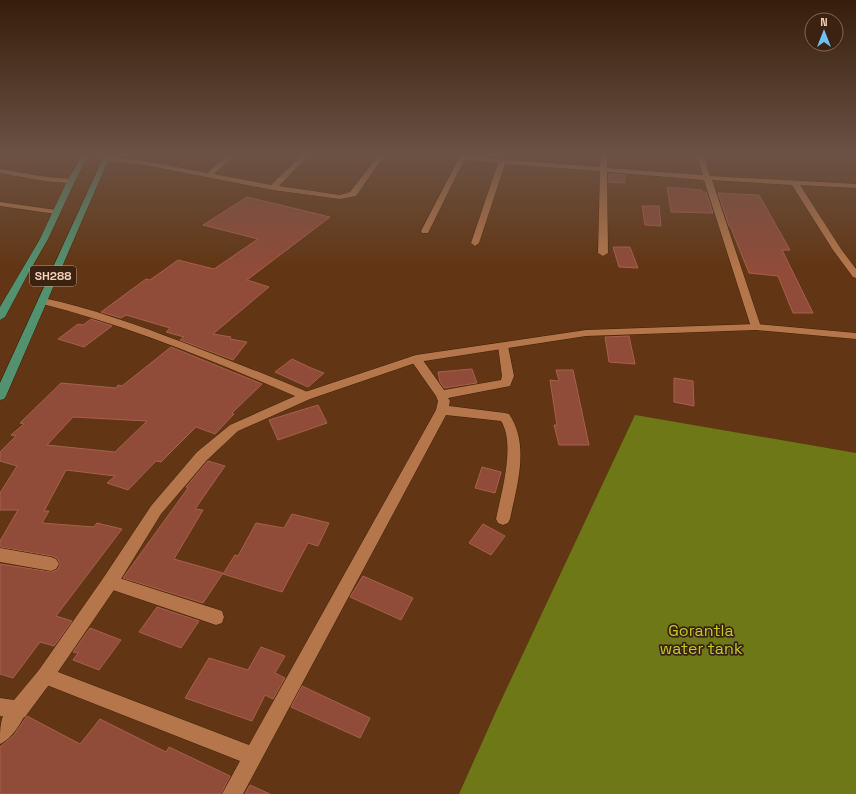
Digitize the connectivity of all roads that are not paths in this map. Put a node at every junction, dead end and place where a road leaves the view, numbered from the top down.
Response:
1 (65, 193) edge
2 (90, 193) edge
3 (311, 193) edge
4 (354, 193) edge
5 (444, 193) edge
6 (491, 193) edge
7 (603, 193) edge
8 (714, 193) edge
9 (801, 193) edge
10 (0, 204) edge
11 (56, 212) junction
12 (425, 231) dead end
13 (475, 243) dead end
14 (603, 253) dead end
15 (856, 275) edge
16 (43, 301) junction
17 (0, 317) edge
18 (756, 327) junction
19 (856, 336) edge
20 (503, 346) junction
21 (416, 359) junction
22 (0, 396) edge
23 (306, 396) junction
24 (442, 402) junction
25 (503, 520) dead end
26 (0, 555) edge
27 (51, 564) dead end
28 (110, 582) junction
29 (216, 617) dead end
30 (45, 676) junction
31 (9, 709) edge
32 (0, 734) edge
33 (253, 756) junction
34 (232, 794) edge

1 - 11 main road, SH288
2 - 16 main road, SH288
3 - 4 street
5 - 12 street
6 - 13 street
7 - 14 street
8 - 18 street
9 - 15 street
10 - 11 street
11 - 17 main road, SH288
16 - 22 main road, SH288
16 - 23 street
18 - 19 street
18 - 20 street
20 - 21 street
20 - 24 street
21 - 23 street
21 - 24 street
23 - 28 street
24 - 25 street
24 - 33 street
26 - 27 street
28 - 29 street
28 - 30 street
30 - 31 street
30 - 33 street
31 - 32 street
33 - 34 street

